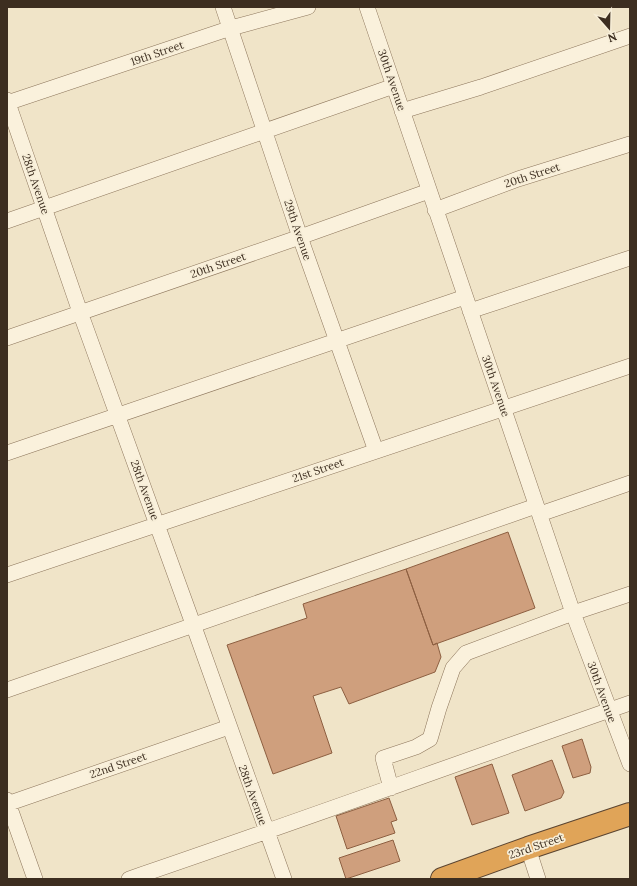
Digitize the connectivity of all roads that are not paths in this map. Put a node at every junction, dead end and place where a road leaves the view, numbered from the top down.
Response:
1 (223, 7) edge
2 (308, 7) edge
3 (367, 7) edge
4 (231, 28) junction
5 (630, 36) edge
6 (394, 86) junction
7 (7, 102) edge
8 (402, 111) junction
9 (264, 131) junction
10 (630, 144) edge
11 (429, 191) junction
12 (44, 209) junction
13 (436, 210) junction
14 (7, 221) edge
15 (300, 237) junction
16 (630, 258) edge
17 (465, 297) junction
18 (470, 311) junction
19 (80, 312) junction
20 (7, 338) edge
21 (337, 341) junction
22 (630, 366) edge
23 (504, 408) junction
24 (118, 415) junction
25 (376, 451) junction
26 (7, 453) edge
27 (630, 483) edge
28 (538, 510) junction
29 (157, 524) junction
30 (7, 575) edge
31 (630, 594) edge
32 (573, 613) junction
33 (194, 624) junction
34 (7, 690) edge
35 (630, 703) edge
36 (609, 711) junction
37 (229, 727) junction
38 (630, 764) edge
39 (391, 788) junction
40 (7, 802) edge
41 (630, 814) edge
42 (267, 832) junction
43 (528, 848) junction
44 (35, 879) edge
45 (129, 879) edge
46 (284, 879) edge
47 (442, 879) edge
48 (538, 879) edge

1 - 4 street, 29th Avenue
2 - 4 street, 19th Street
3 - 6 street, 30th Avenue
4 - 7 street, 19th Street
4 - 9 street, 29th Avenue
5 - 8 street
6 - 8 street, 30th Avenue
6 - 9 street
7 - 12 street, 28th Avenue
8 - 11 street, 30th Avenue
9 - 12 street
9 - 15 street, 29th Avenue
10 - 13 street, 20th Street
11 - 13 street, 30th Avenue
11 - 15 street, 20th Street
12 - 14 street
12 - 19 street, 28th Avenue
13 - 17 street, 30th Avenue
15 - 19 street, 20th Street
15 - 21 street, 29th Avenue
16 - 18 street
17 - 18 street, 30th Avenue
17 - 21 street
18 - 23 street, 30th Avenue
19 - 20 street, 20th Street
19 - 24 street, 28th Avenue
21 - 24 street
21 - 25 street, 29th Avenue
22 - 23 street, 21st Street
23 - 25 street, 21st Street
23 - 28 street, 30th Avenue
24 - 26 street
24 - 29 street, 28th Avenue
25 - 29 street, 21st Street
27 - 28 street
28 - 32 street, 30th Avenue
28 - 33 street
29 - 30 street, 21st Street
29 - 33 street, 28th Avenue
31 - 32 street
32 - 36 street, 30th Avenue
32 - 39 street
33 - 34 street
33 - 37 street, 28th Avenue
35 - 36 street
36 - 38 street, 30th Avenue
36 - 39 street
37 - 40 street, 22nd Street
37 - 42 street, 28th Avenue
39 - 42 street
40 - 44 street
41 - 43 highway, 23rd Street
42 - 45 street
42 - 46 street, 28th Avenue
43 - 47 highway, 23rd Street
43 - 48 street

